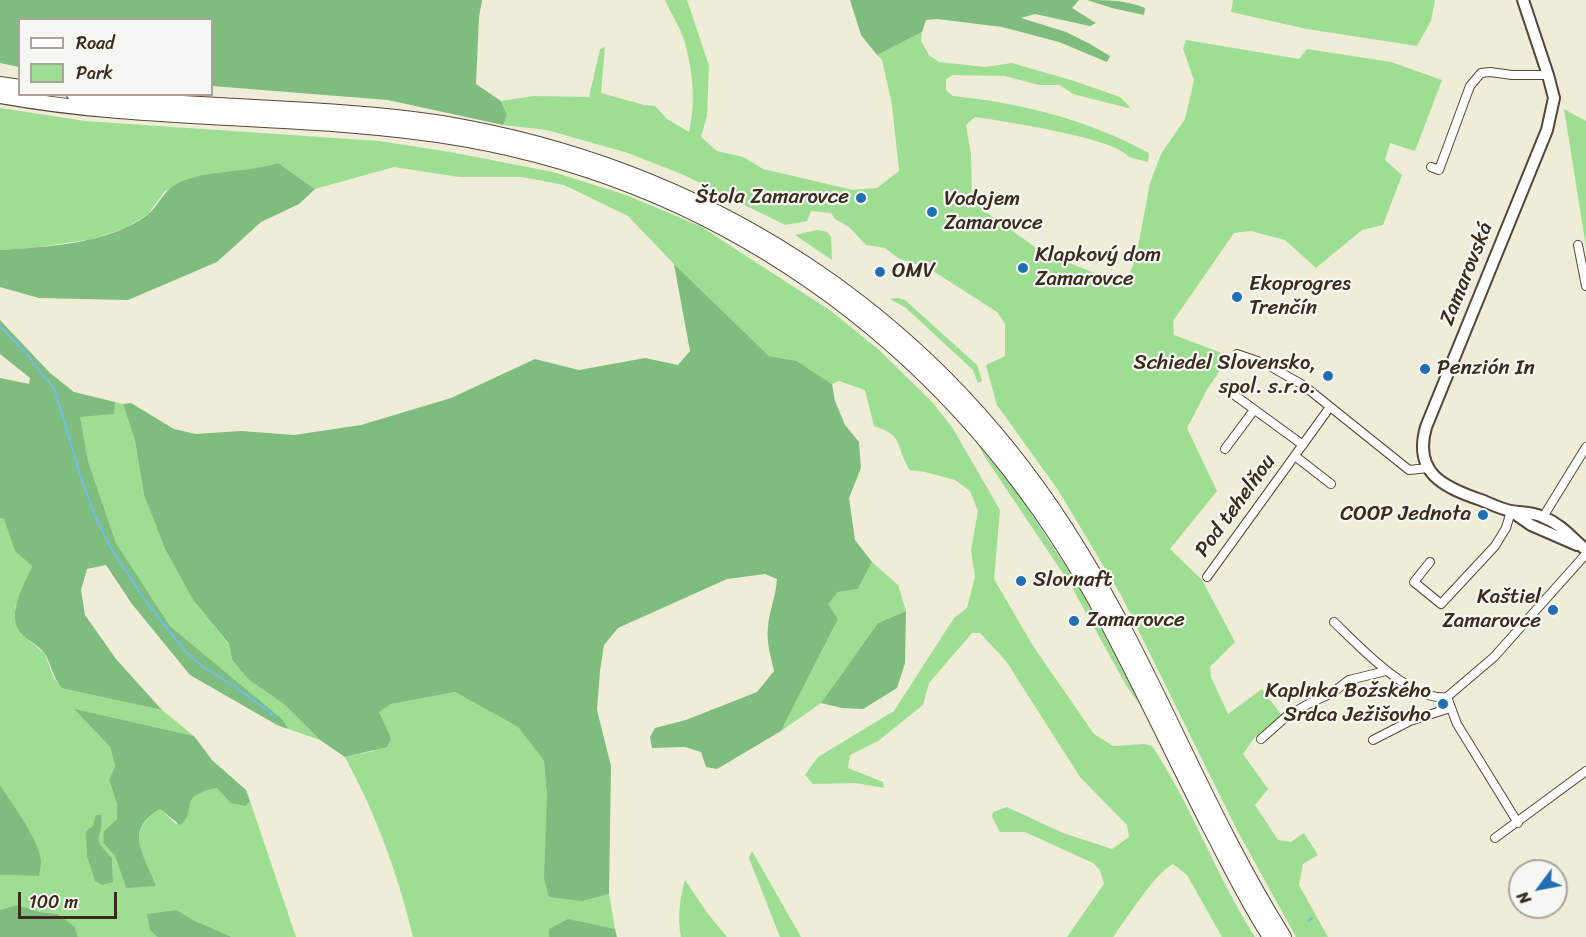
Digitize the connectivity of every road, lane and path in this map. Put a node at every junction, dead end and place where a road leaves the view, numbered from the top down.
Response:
1 (1523, 0) edge
2 (1548, 75) junction
3 (0, 84) edge
4 (18, 87) edge
5 (0, 96) edge
6 (95, 96) edge
7 (1431, 167) dead end
8 (1578, 245) dead end
9 (1586, 286) edge
10 (1237, 354) dead end
11 (1233, 394) dead end
12 (1330, 407) junction
13 (1254, 410) junction
14 (1302, 445) junction
15 (1586, 447) edge
16 (1226, 448) dead end
17 (1295, 456) junction
18 (1428, 468) junction
19 (1331, 484) dead end
20 (1511, 510) junction
21 (1543, 517) junction
22 (1585, 551) edge
23 (1430, 562) dead end
24 (1207, 577) dead end
25 (1334, 622) dead end
26 (1386, 671) junction
27 (1447, 697) junction
28 (1450, 708) junction
29 (1261, 739) dead end
30 (1373, 740) dead end
31 (1586, 771) edge
32 (1518, 824) junction
33 (1495, 838) dead end
34 (1270, 937) edge
35 (1284, 937) edge

1 - 2 main road, Zamarovská
2 - 7 street
2 - 18 main road, Zamarovská
3 - 4 highway
5 - 34 highway
6 - 35 highway
8 - 9 street
10 - 12 street
11 - 13 street, Pod tehelňou
12 - 14 street, Pod tehelňou
12 - 18 street
13 - 14 street, Pod tehelňou
13 - 16 street, Pod tehelňou
14 - 17 street, Pod tehelňou
15 - 21 street
17 - 19 street, Pod tehelňou
17 - 24 street, Pod tehelňou
18 - 20 main road
20 - 21 main road
20 - 22 main road
20 - 23 street
21 - 22 main road
22 - 27 street
25 - 26 street
26 - 27 street
26 - 29 street
27 - 28 street
28 - 30 street
28 - 32 street
31 - 32 street
32 - 33 street

